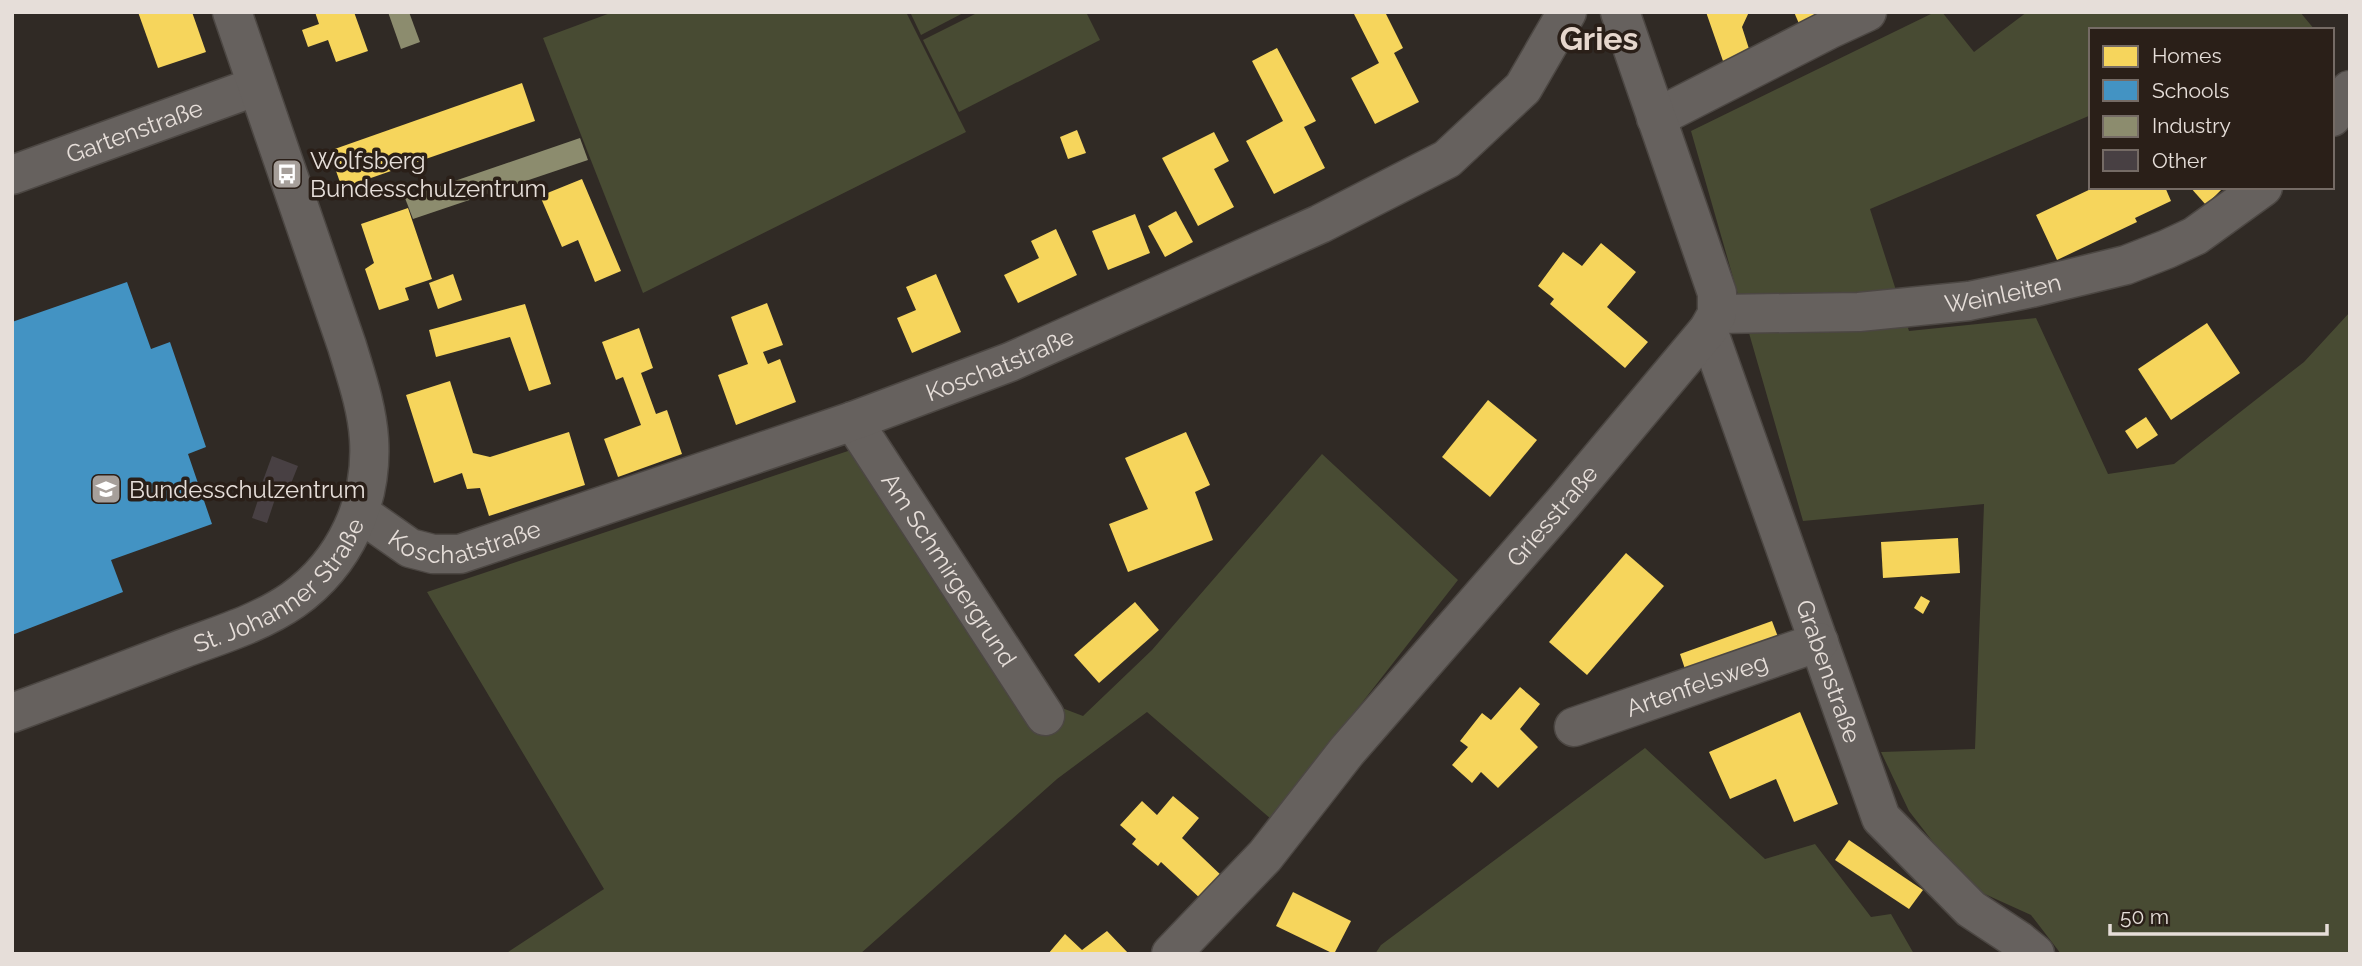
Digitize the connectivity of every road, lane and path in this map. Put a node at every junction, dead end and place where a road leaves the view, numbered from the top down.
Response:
1 (232, 12) edge
2 (1567, 12) edge
3 (1620, 12) edge
4 (1867, 12) edge
5 (257, 86) junction
6 (2350, 90) edge
7 (2334, 114) edge
8 (1656, 118) junction
9 (12, 175) edge
10 (2260, 189) edge
11 (1712, 322) junction
12 (853, 421) junction
13 (360, 513) junction
14 (1819, 642) junction
15 (12, 713) edge
16 (1045, 716) dead end
17 (1574, 727) dead end
18 (1171, 954) edge
19 (2035, 954) edge

1 - 5 street, St. Johanner Straße
2 - 12 street, Koschatstraße
3 - 8 street
4 - 8 street
5 - 9 street, Gartenstraße
5 - 13 street, St. Johanner Straße
6 - 7 street
8 - 11 street
10 - 11 street, Weinleiten
11 - 14 street, Grabenstraße
11 - 18 street, Griesstraße
12 - 13 street, Koschatstraße
12 - 16 street, Am Schmirgergrund
13 - 15 street, St. Johanner Straße
14 - 17 street, Artenfelsweg
14 - 19 street, Grabenstraße

